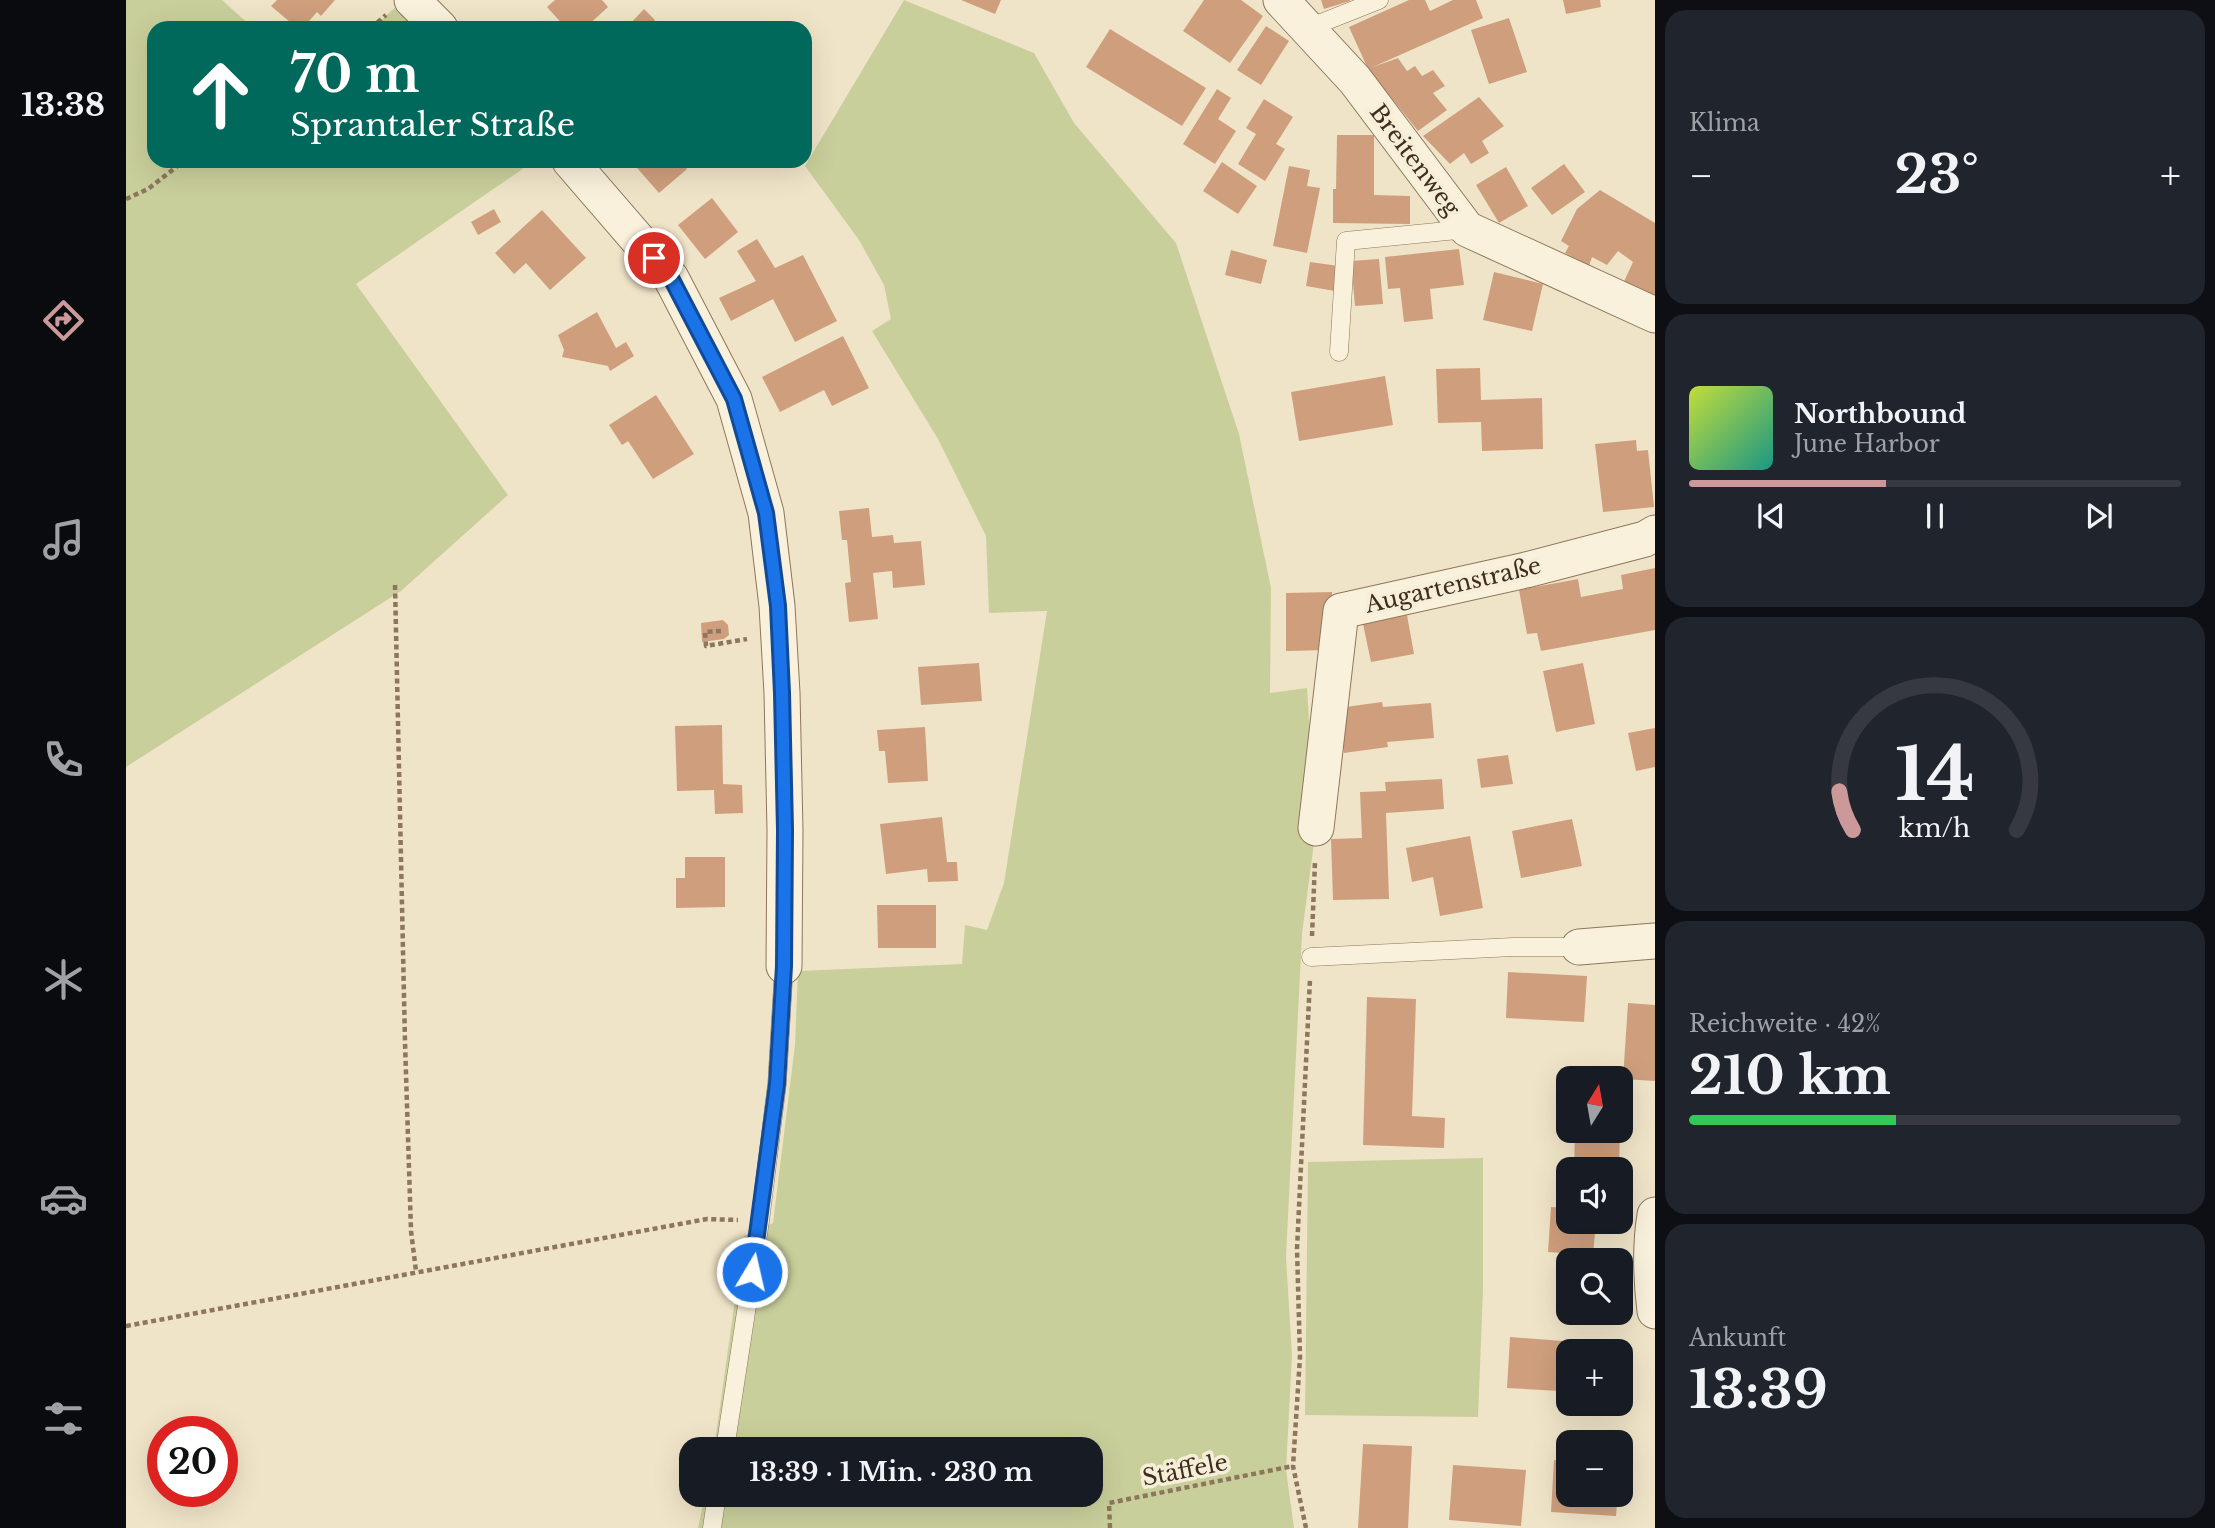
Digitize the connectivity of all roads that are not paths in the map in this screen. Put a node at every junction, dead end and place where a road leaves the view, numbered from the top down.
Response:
1 (412, 0) edge
2 (1281, 0) edge
3 (1379, 0) edge
4 (433, 21) edge
5 (1306, 29) junction
6 (575, 168) edge
7 (1467, 229) junction
8 (1655, 315) edge
9 (1339, 352) dead end
10 (1655, 533) edge
11 (1316, 828) road end
12 (1655, 941) edge
13 (1579, 947) joint
14 (1311, 957) road end
15 (784, 966) joint
16 (1655, 1214) edge
17 (1655, 1311) edge
18 (726, 1437) edge
19 (715, 1507) edge
20 (712, 1528) edge

1 - 4 street
2 - 5 street, Breitenweg
3 - 5 lane
5 - 7 street, Breitenweg
6 - 15 street
7 - 8 street, Breitenweg
7 - 9 lane
10 - 11 street, Augartenstraße
12 - 13 street
13 - 14 lane
15 - 18 lane
16 - 17 street
19 - 20 lane

